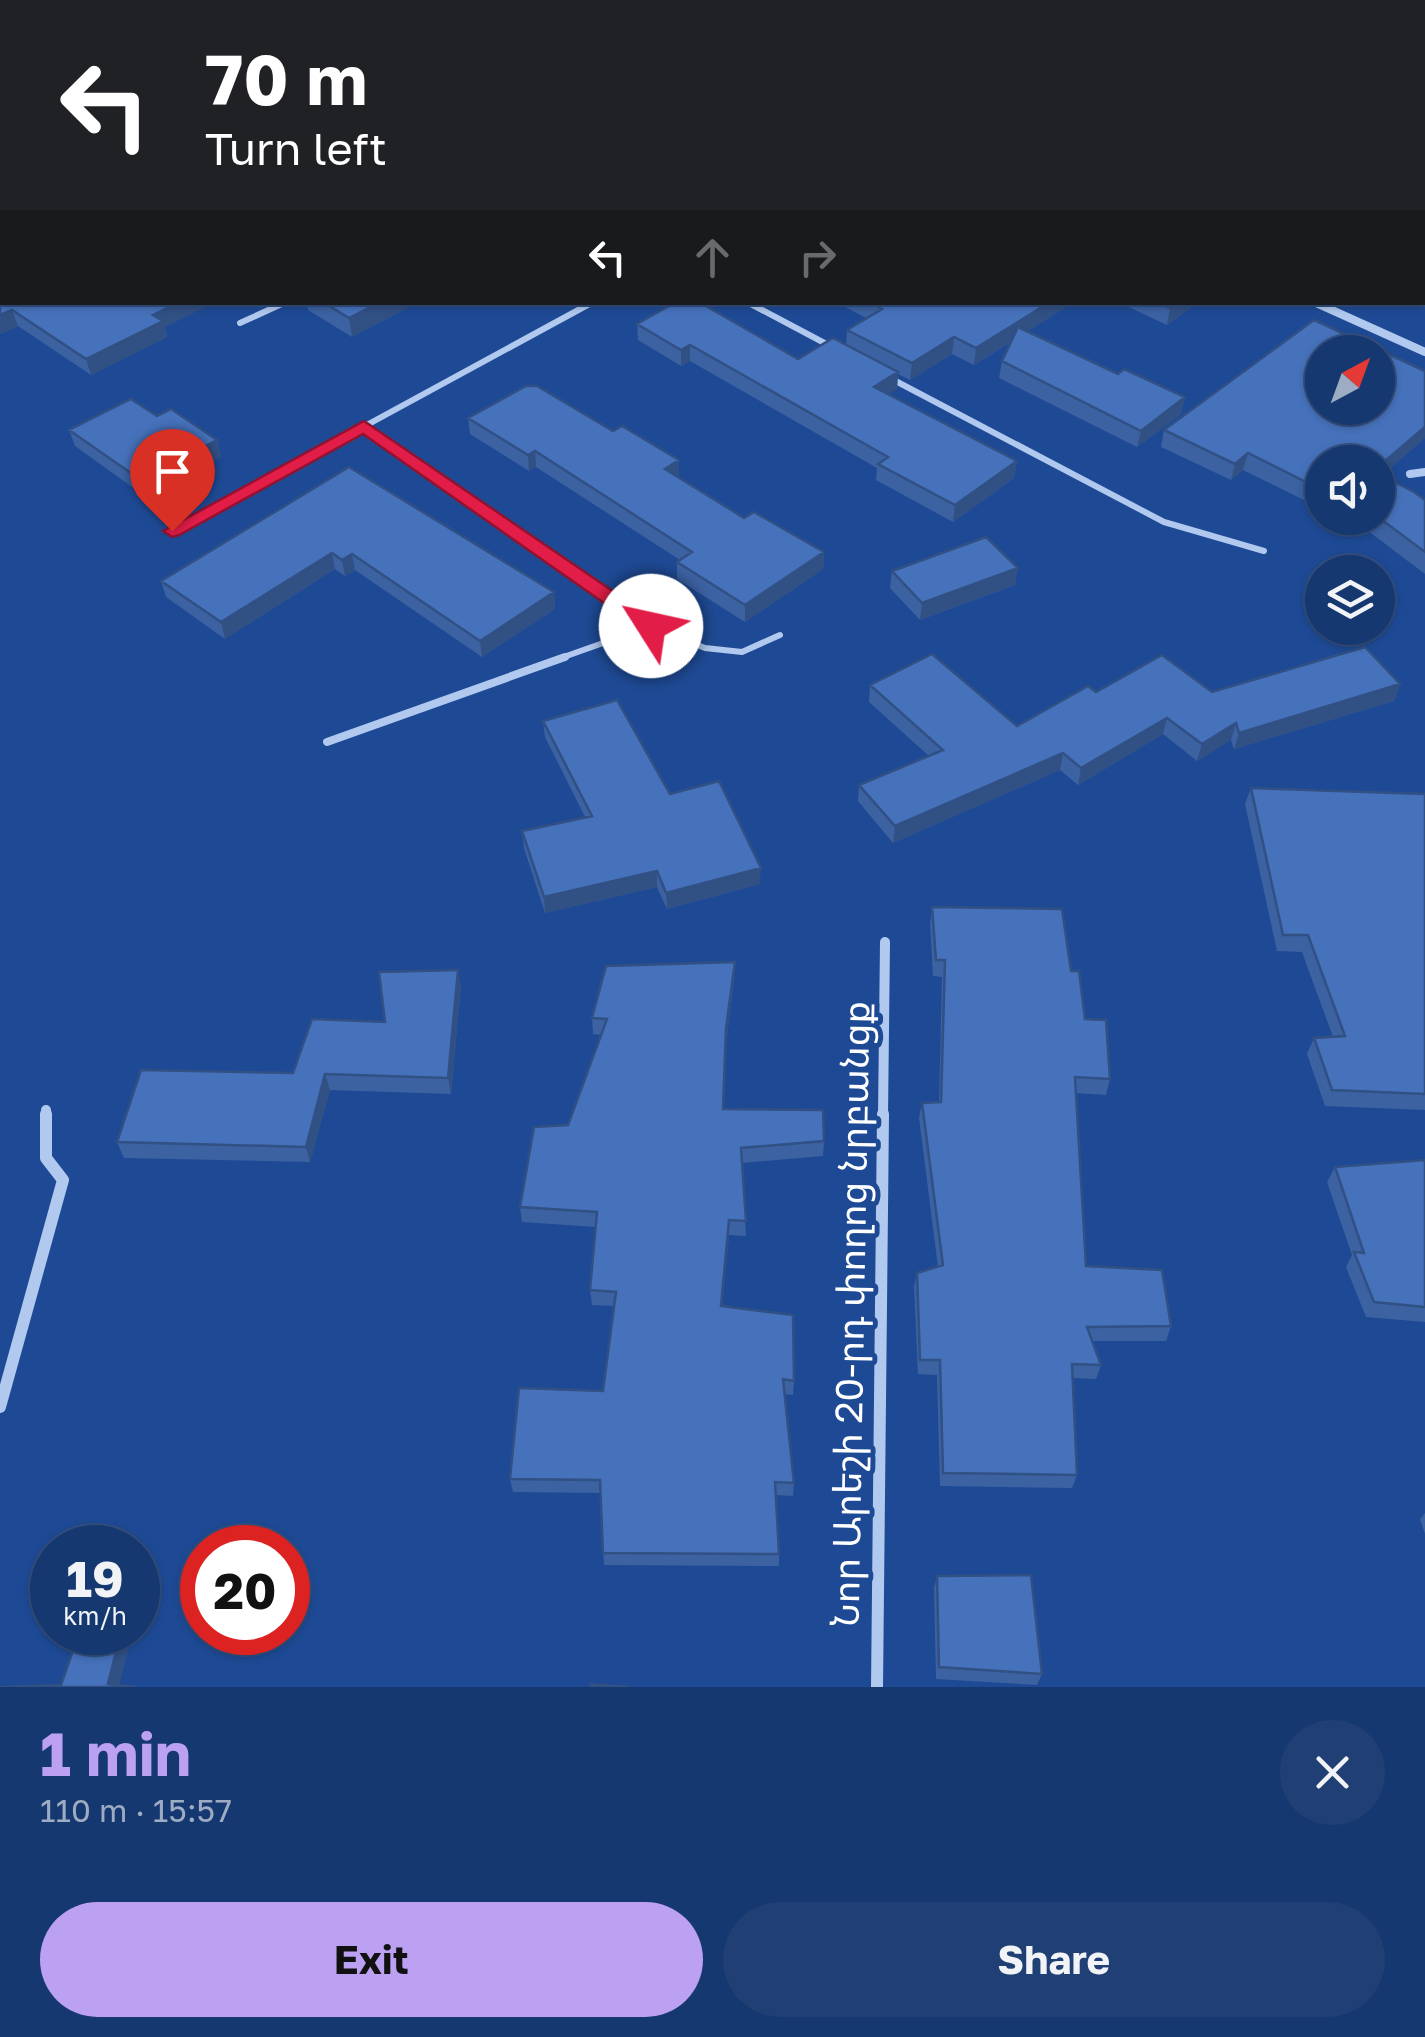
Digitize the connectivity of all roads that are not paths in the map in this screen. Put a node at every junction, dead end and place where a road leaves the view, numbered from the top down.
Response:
1 (279, 305) edge
2 (587, 305) edge
3 (753, 305) edge
4 (1321, 305) edge
5 (240, 323) dead end
6 (834, 348) edge
7 (1425, 352) edge
8 (886, 376) edge
9 (364, 426) junction
10 (1425, 472) edge
11 (1410, 474) dead end
12 (172, 531) dead end
13 (1264, 551) dead end
14 (651, 626) junction
15 (780, 634) dead end
16 (327, 742) dead end
17 (884, 942) dead end
18 (46, 1110) dead end
19 (0, 1408) edge
20 (877, 1687) edge

1 - 5 lane
2 - 9 lane
3 - 6 lane
4 - 7 street
8 - 13 lane
9 - 12 lane
9 - 14 lane
10 - 11 street
14 - 15 lane
14 - 16 lane
17 - 20 street, Նոր Արեշի 20-րդ փողոց նրբանցք
18 - 19 street

